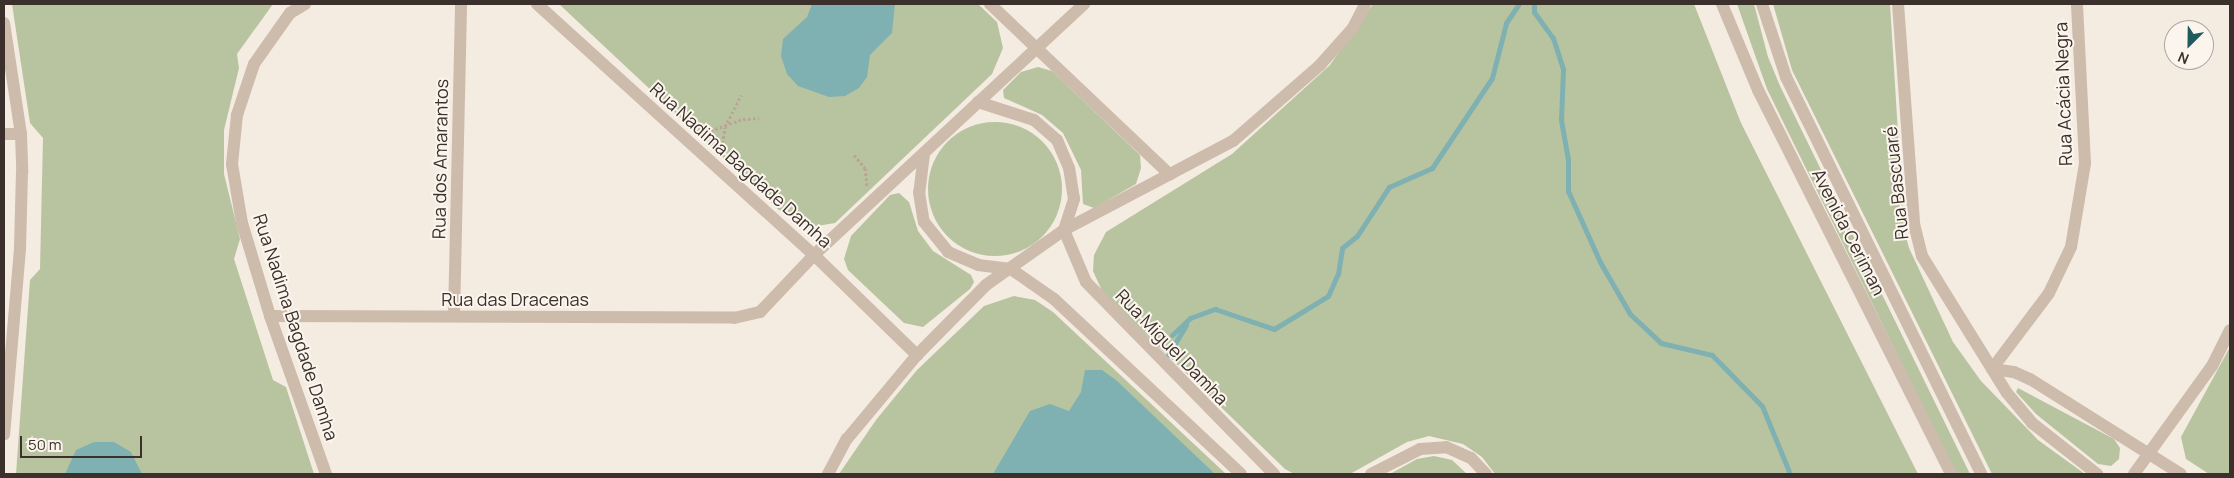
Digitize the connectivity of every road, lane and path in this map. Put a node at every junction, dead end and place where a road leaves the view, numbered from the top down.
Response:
1 (306, 4) edge
2 (461, 4) edge
3 (537, 4) edge
4 (990, 4) edge
5 (1084, 4) edge
6 (1365, 4) edge
7 (1722, 4) edge
8 (1762, 4) edge
9 (1898, 4) edge
10 (2077, 4) edge
11 (4, 23) edge
12 (1038, 48) junction
13 (741, 96) dead end
14 (978, 102) junction
15 (759, 118) dead end
16 (725, 127) junction
17 (4, 134) edge
18 (21, 134) junction
19 (690, 142) junction
20 (924, 154) junction
21 (854, 155) dead end
22 (714, 164) junction
23 (1170, 175) junction
24 (872, 203) junction
25 (1064, 230) junction
26 (814, 256) junction
27 (1011, 268) junction
28 (270, 316) junction
29 (454, 316) junction
30 (9, 318) edge
31 (2230, 330) edge
32 (917, 355) junction
33 (1992, 368) junction
34 (4, 434) edge
35 (2150, 457) junction
36 (326, 474) edge
37 (828, 474) edge
38 (1241, 474) edge
39 (1274, 474) edge
40 (1371, 474) edge
41 (1486, 474) edge
42 (1951, 474) edge
43 (1981, 474) edge
44 (2097, 474) edge
45 (2134, 474) edge
46 (2181, 474) edge

1 - 28 street, Rua Nadima Bagdade Damha
2 - 29 street, Rua dos Amarantos
3 - 19 street, Rua Nadima Bagdade Damha
4 - 12 street
5 - 12 street
6 - 23 street
7 - 42 street, Avenida Ceriman
8 - 43 street, Avenida Ceriman
9 - 33 street, Rua Bascuaré
10 - 33 street, Rua Acácia Negra
11 - 18 street
12 - 14 street
12 - 23 street
13 - 16 path
14 - 20 street
14 - 25 street
15 - 16 path
16 - 19 path
16 - 22 path
17 - 18 street
18 - 30 street
19 - 22 street, Rua Nadima Bagdade Damha
20 - 24 street
20 - 27 street
21 - 24 path
22 - 26 street, Rua Nadima Bagdade Damha
23 - 25 street
24 - 26 street
25 - 27 street
25 - 39 street, Rua Miguel Damha
26 - 29 street, Rua das Dracenas
26 - 32 street, Rua Nadima Bagdade Damha
27 - 32 street
27 - 38 street
28 - 29 street, Rua das Dracenas
28 - 36 street, Rua Nadima Bagdade Damha
30 - 34 street
31 - 35 street
32 - 37 street
33 - 35 street
33 - 44 street, Rua Bascuaré
35 - 45 street
35 - 46 street
40 - 41 street

